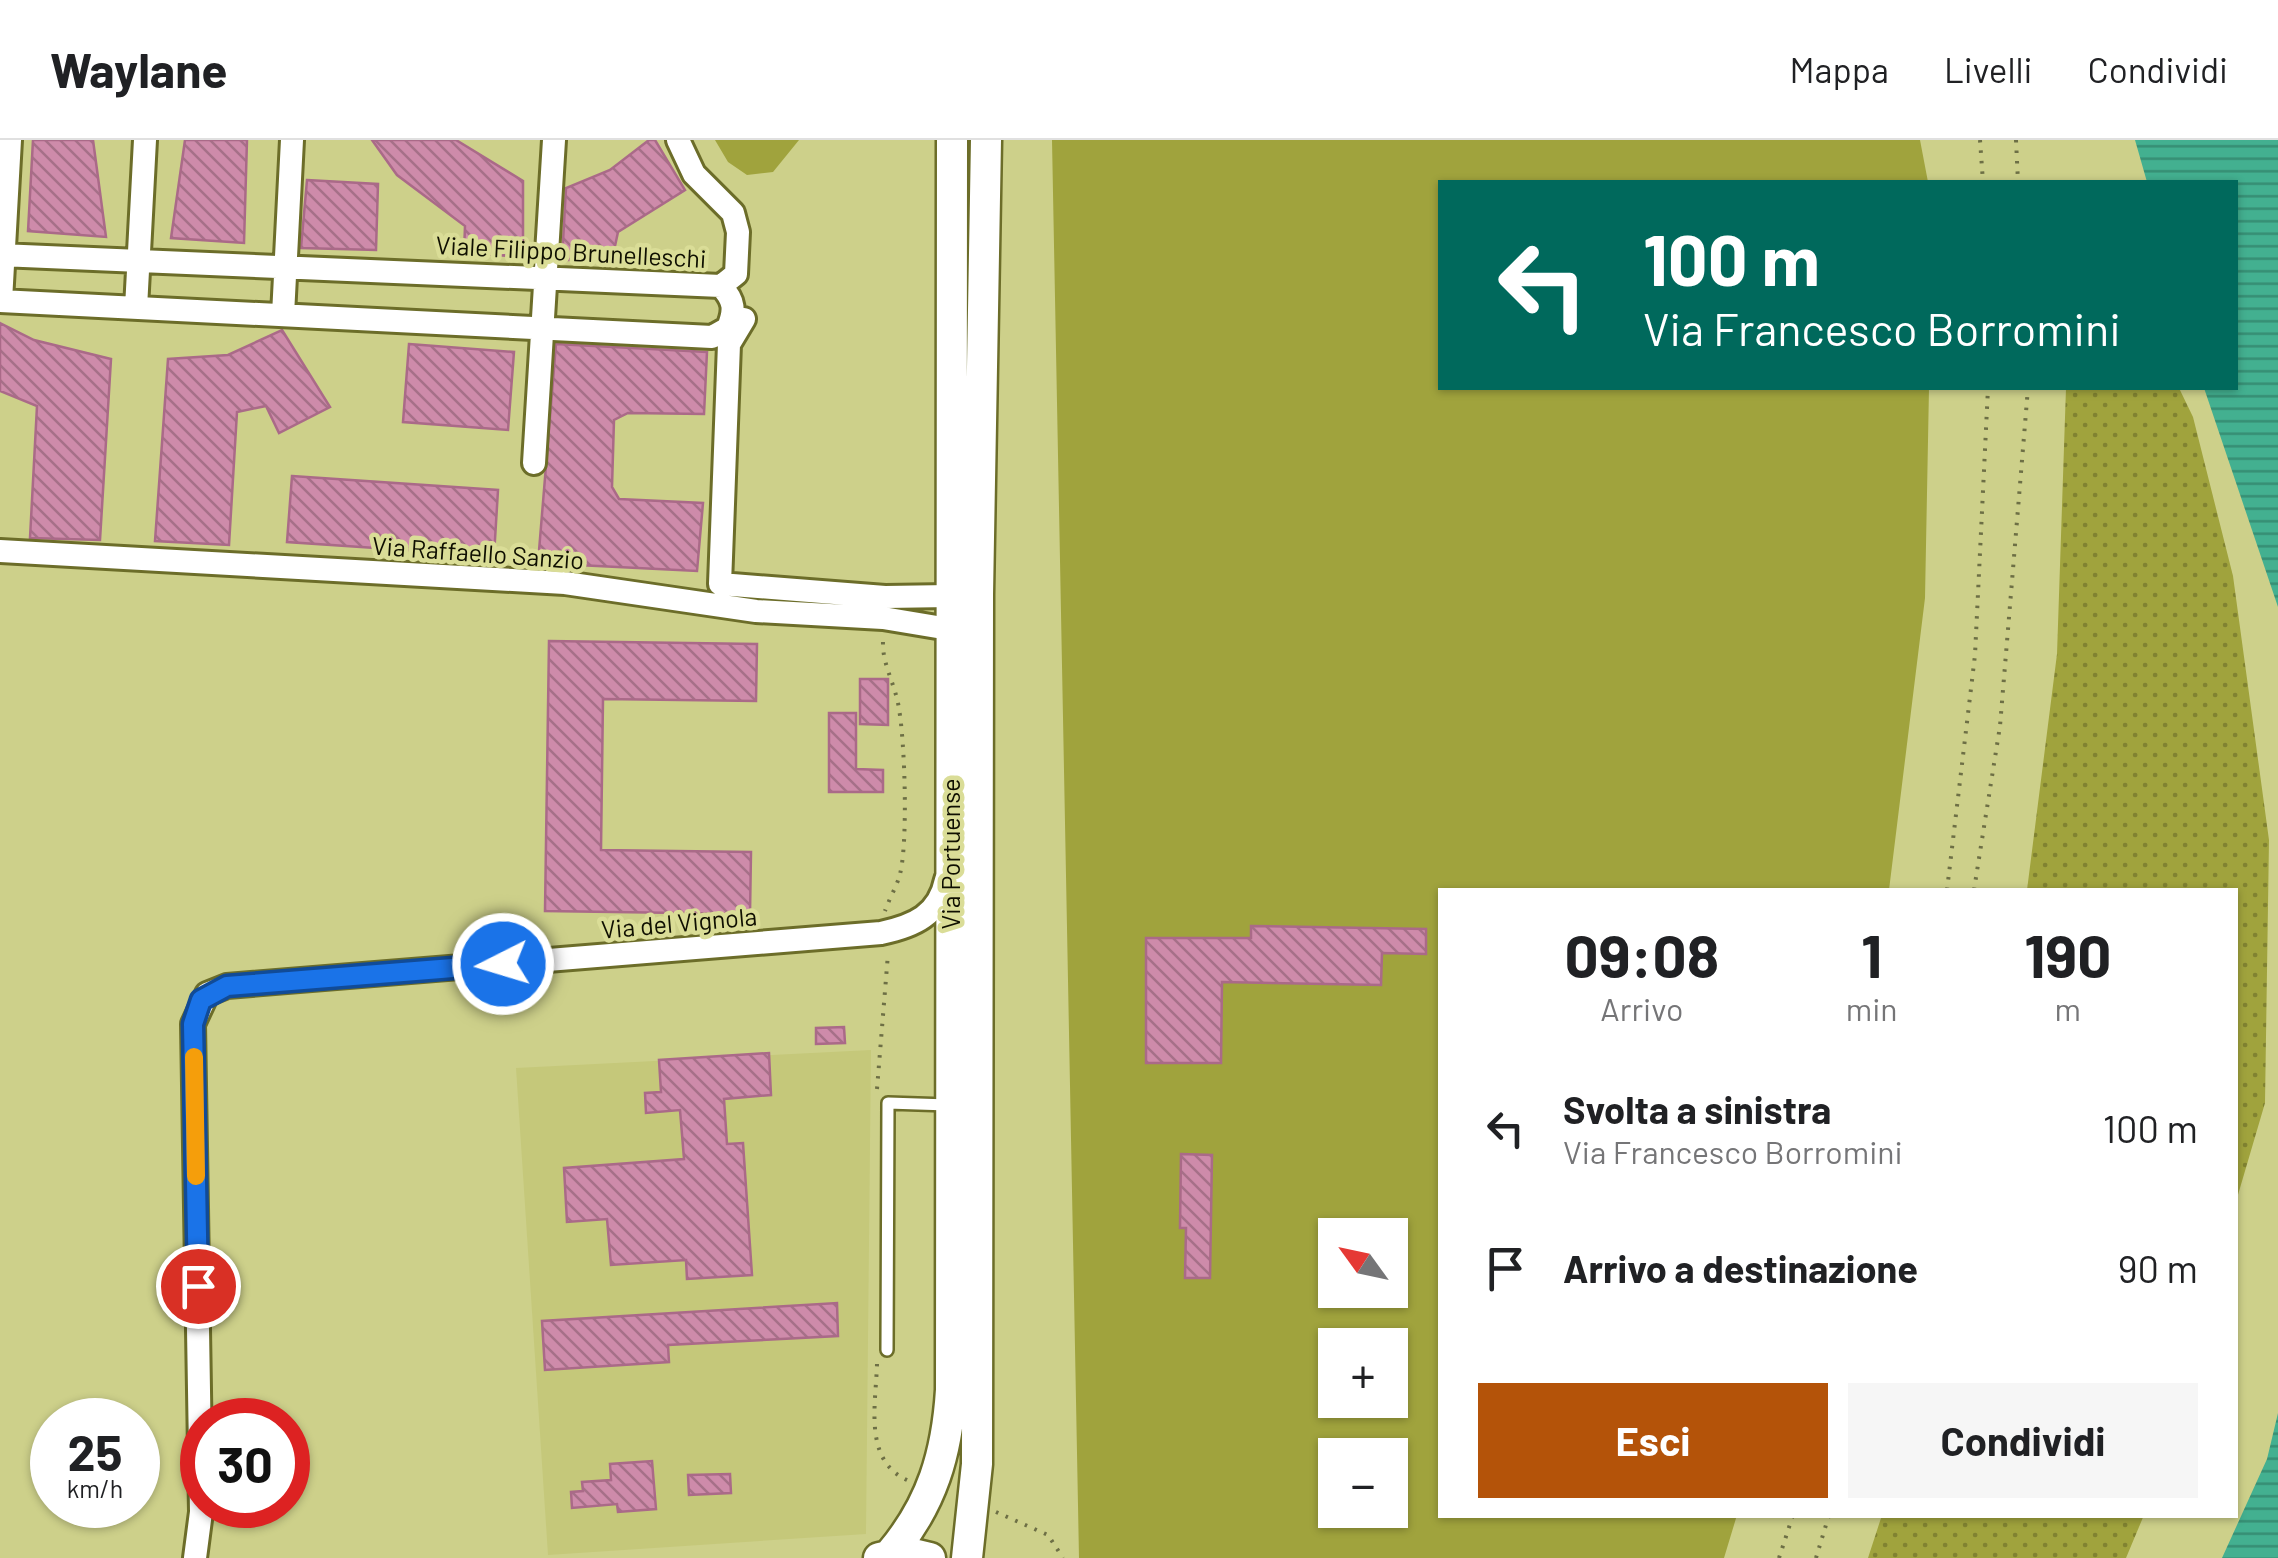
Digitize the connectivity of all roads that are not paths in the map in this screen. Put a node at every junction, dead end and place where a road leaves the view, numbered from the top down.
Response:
1 (10, 140) edge
2 (144, 140) edge
3 (292, 140) edge
4 (554, 140) edge
5 (678, 140) edge
6 (952, 140) edge
7 (986, 140) edge
8 (2, 255) edge
9 (140, 260) junction
10 (284, 265) junction
11 (546, 276) junction
12 (722, 286) junction
13 (0, 301) edge
14 (136, 308) junction
15 (750, 313) dead end
16 (283, 315) junction
17 (544, 327) junction
18 (534, 463) dead end
19 (0, 552) edge
20 (950, 596) junction
21 (949, 628) junction
22 (949, 866) junction
23 (953, 1106) junction
24 (887, 1350) dead end
25 (886, 1556) edge
26 (195, 1558) edge
27 (930, 1558) edge
28 (968, 1558) edge

1 - 8 street
2 - 9 street
3 - 10 street
4 - 11 street
5 - 12 street
6 - 20 street, Via Portuense
7 - 28 street, Via Portuense
8 - 9 street, Viale Filippo Brunelleschi
8 - 13 street
9 - 10 street, Viale Filippo Brunelleschi
9 - 14 street
10 - 11 street, Viale Filippo Brunelleschi
10 - 16 street
11 - 12 street, Viale Filippo Brunelleschi
11 - 17 street
12 - 17 street, Viale Filippo Brunelleschi
13 - 14 street, Viale Filippo Brunelleschi
14 - 16 street, Viale Filippo Brunelleschi
15 - 20 street
16 - 17 street, Viale Filippo Brunelleschi
17 - 18 street
19 - 21 street, Via Raffaello Sanzio
20 - 21 street, Via Portuense
21 - 22 street, Via Portuense
22 - 23 street, Via Portuense
22 - 26 street, Via del Vignola
23 - 24 lane
23 - 25 street, Via Portuense
25 - 27 street

